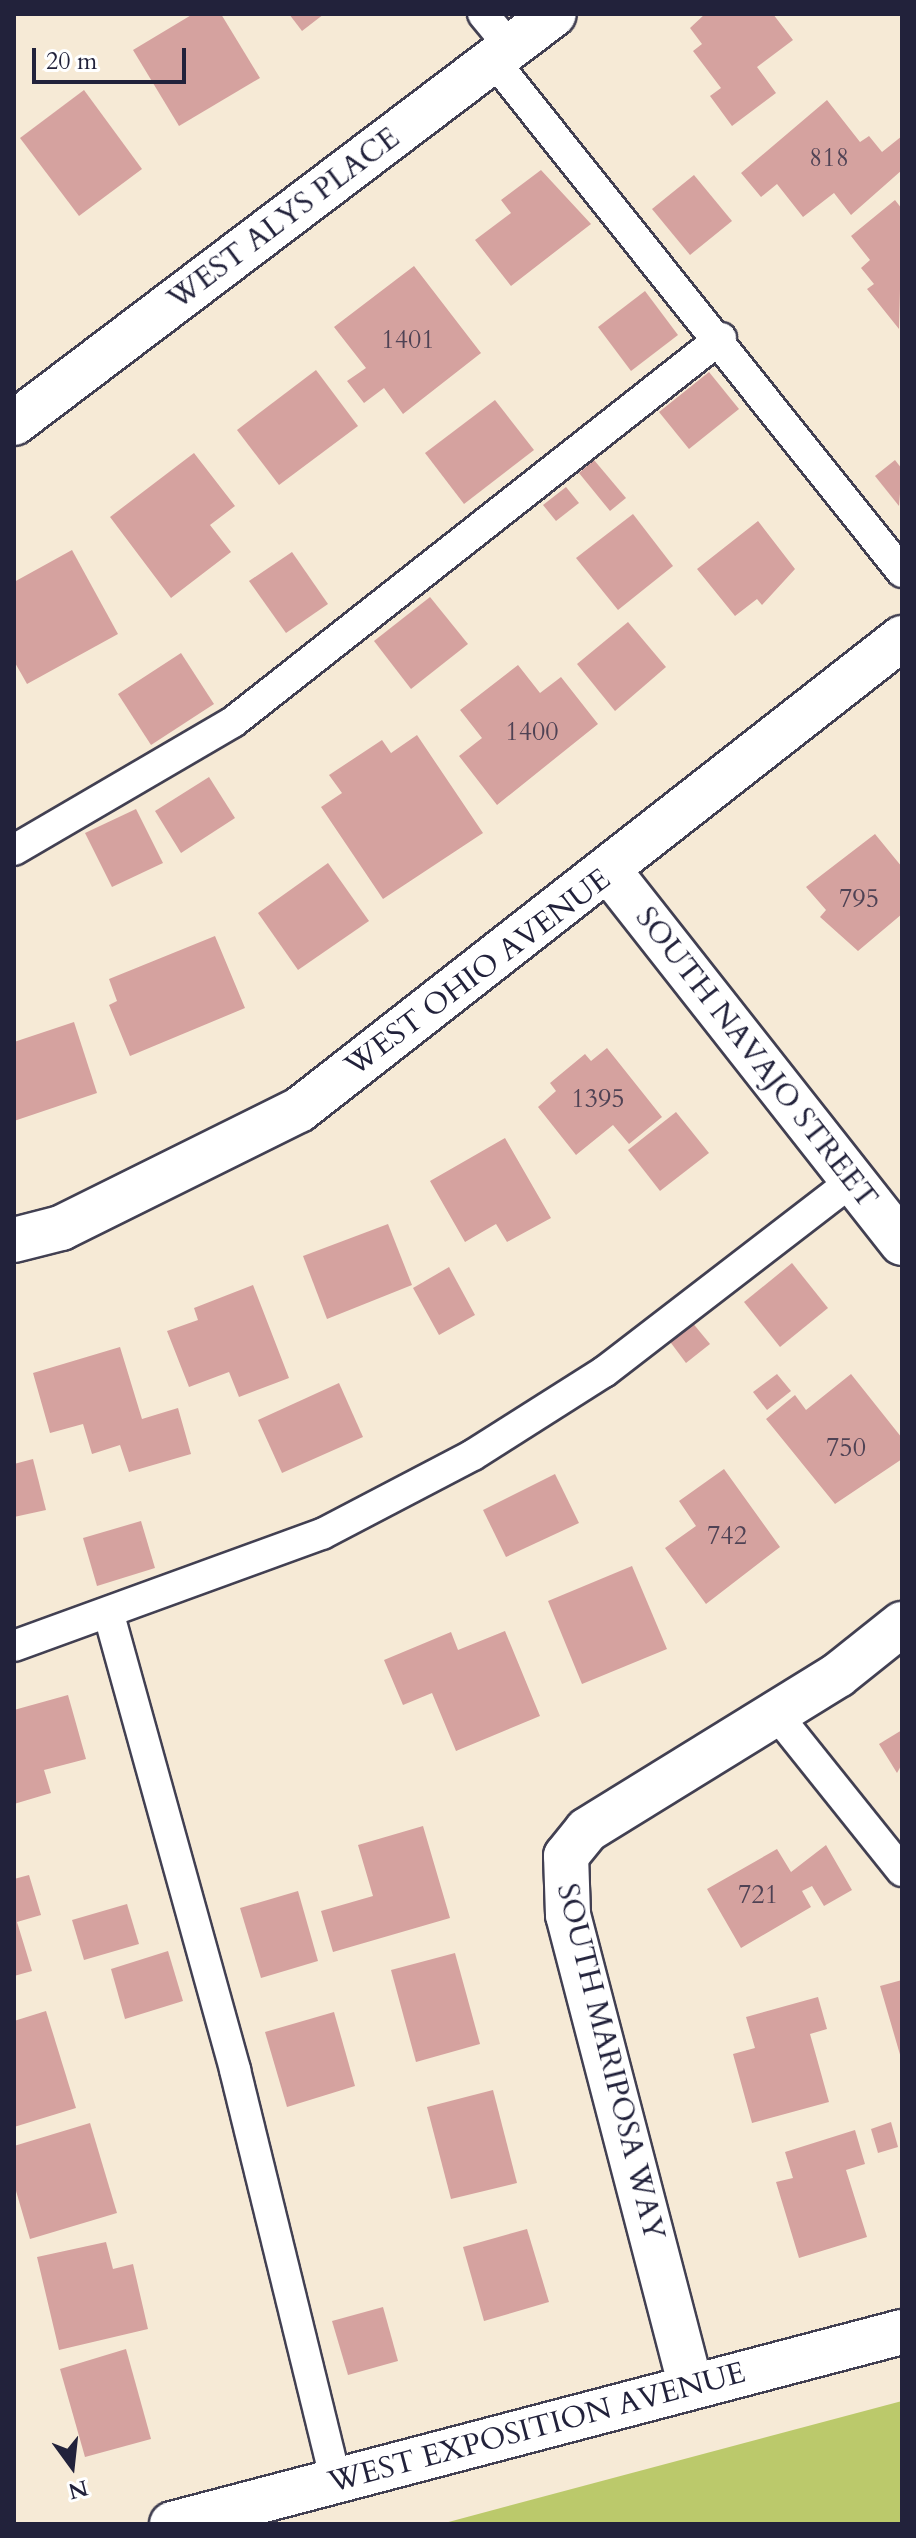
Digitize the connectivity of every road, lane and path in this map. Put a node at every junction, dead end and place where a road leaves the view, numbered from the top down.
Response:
1 (483, 14) edge
2 (554, 14) edge
3 (502, 54) junction
4 (721, 338) junction
5 (14, 423) edge
6 (902, 572) edge
7 (902, 638) edge
8 (14, 850) edge
9 (610, 872) junction
10 (852, 1181) junction
11 (14, 1240) edge
12 (902, 1243) edge
13 (109, 1615) junction
14 (902, 1624) edge
15 (14, 1646) edge
16 (777, 1715) junction
17 (902, 1871) edge
18 (902, 2332) edge
19 (691, 2387) junction
20 (336, 2481) junction
21 (172, 2524) edge

1 - 3 lane
2 - 3 street, WEST ALYS PLACE
3 - 4 lane
3 - 5 street, WEST ALYS PLACE
4 - 6 lane
4 - 8 lane
7 - 9 street, WEST OHIO AVENUE
9 - 10 street, SOUTH NAVAJO STREET
9 - 11 street, WEST OHIO AVENUE
10 - 12 street, SOUTH NAVAJO STREET
10 - 13 lane
13 - 15 lane
13 - 20 lane
14 - 16 street, SOUTH MARIPOSA WAY
16 - 17 lane
16 - 19 street, SOUTH MARIPOSA WAY
18 - 19 street, WEST EXPOSITION AVENUE
19 - 20 street, WEST EXPOSITION AVENUE
20 - 21 street, WEST EXPOSITION AVENUE

